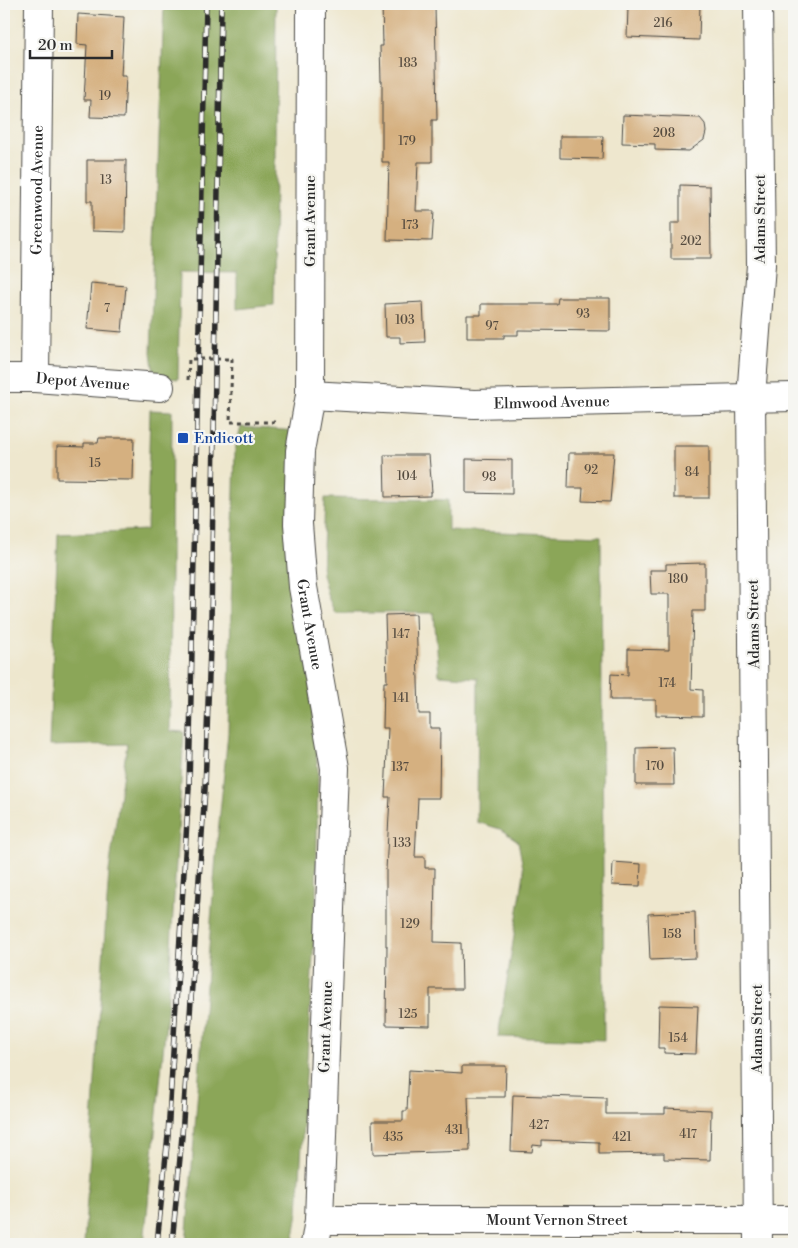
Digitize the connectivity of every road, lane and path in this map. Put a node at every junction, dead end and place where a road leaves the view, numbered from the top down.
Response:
1 (39, 4) edge
2 (311, 4) edge
3 (758, 4) edge
4 (4, 378) edge
5 (35, 378) junction
6 (160, 387) dead end
7 (188, 388) dead end
8 (310, 395) junction
9 (751, 397) junction
10 (794, 397) edge
11 (236, 421) dead end
12 (794, 1220) edge
13 (317, 1232) edge
14 (757, 1232) edge

1 - 5 street, Greenwood Avenue
2 - 8 street, Grant Avenue
3 - 9 street, Adams Street
4 - 5 street, Depot Avenue
5 - 6 street, Depot Avenue
7 - 11 path
8 - 9 street, Elmwood Avenue
8 - 13 street, Grant Avenue
9 - 10 street, Elmwood Avenue
9 - 14 street, Adams Street
12 - 14 street, Mount Vernon Street
13 - 14 street, Mount Vernon Street

